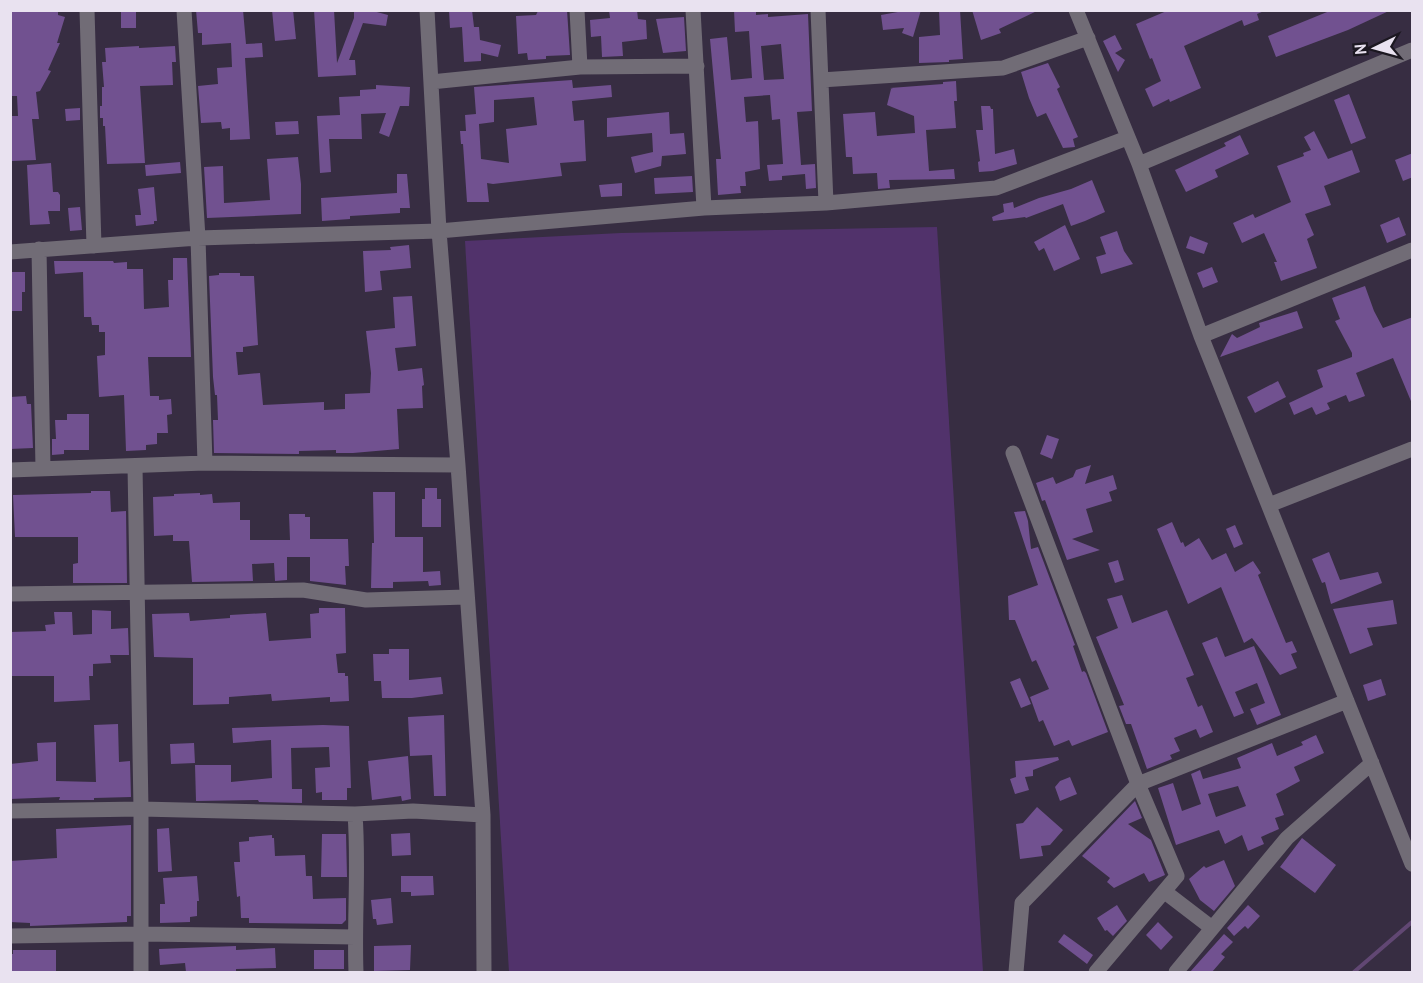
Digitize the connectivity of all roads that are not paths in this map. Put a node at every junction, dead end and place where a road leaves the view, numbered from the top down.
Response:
1 (87, 10) edge
2 (184, 10) edge
3 (427, 10) edge
4 (577, 10) edge
5 (693, 10) edge
6 (818, 10) edge
7 (1076, 10) edge
8 (1088, 38) junction
9 (1413, 50) edge
10 (697, 66) junction
11 (580, 67) junction
12 (821, 80) junction
13 (431, 82) junction
14 (1127, 138) junction
15 (1139, 164) junction
16 (826, 203) junction
17 (704, 208) junction
18 (439, 231) junction
19 (198, 238) junction
20 (94, 246) junction
21 (39, 249) junction
22 (1413, 250) edge
23 (10, 252) edge
24 (1201, 336) junction
25 (1413, 448) edge
26 (1013, 453) dead end
27 (205, 463) junction
28 (458, 465) junction
29 (135, 466) junction
30 (43, 469) junction
31 (10, 470) edge
32 (1269, 505) junction
33 (136, 592) junction
34 (10, 594) edge
35 (466, 597) junction
36 (1347, 701) junction
37 (1372, 763) junction
38 (1138, 784) junction
39 (141, 809) junction
40 (10, 811) edge
41 (354, 814) junction
42 (483, 815) junction
43 (1413, 864) edge
44 (1165, 892) junction
45 (1212, 928) junction
46 (141, 934) junction
47 (10, 936) edge
48 (355, 937) junction
49 (141, 972) edge
50 (356, 972) edge
51 (484, 972) edge
52 (1016, 972) edge
53 (1096, 972) edge
54 (1176, 972) edge

1 - 20 street
2 - 19 street
3 - 13 street
4 - 11 street
5 - 10 street
6 - 12 street
7 - 8 street
8 - 12 street
8 - 14 street
9 - 15 street
10 - 11 street
10 - 17 street
11 - 13 street
12 - 16 street
13 - 18 street
14 - 15 street
14 - 16 street
15 - 24 street
16 - 17 street
17 - 18 street
18 - 19 street
18 - 28 street
19 - 20 street
19 - 27 street
20 - 21 street
21 - 23 street
21 - 30 street
22 - 24 street
24 - 32 street
25 - 32 street
26 - 38 street
27 - 28 street
27 - 29 street
28 - 35 street
29 - 30 street
29 - 33 street
30 - 31 street
32 - 36 street
33 - 34 street
33 - 35 street
33 - 39 street
35 - 42 street
36 - 37 street
36 - 38 street
37 - 43 street
37 - 45 street
38 - 44 street
38 - 52 street
39 - 40 street
39 - 41 street
39 - 46 street
41 - 42 street
41 - 48 street
42 - 51 street
44 - 45 street
44 - 53 street
45 - 54 street
46 - 47 street
46 - 48 street
46 - 49 street
48 - 50 street

